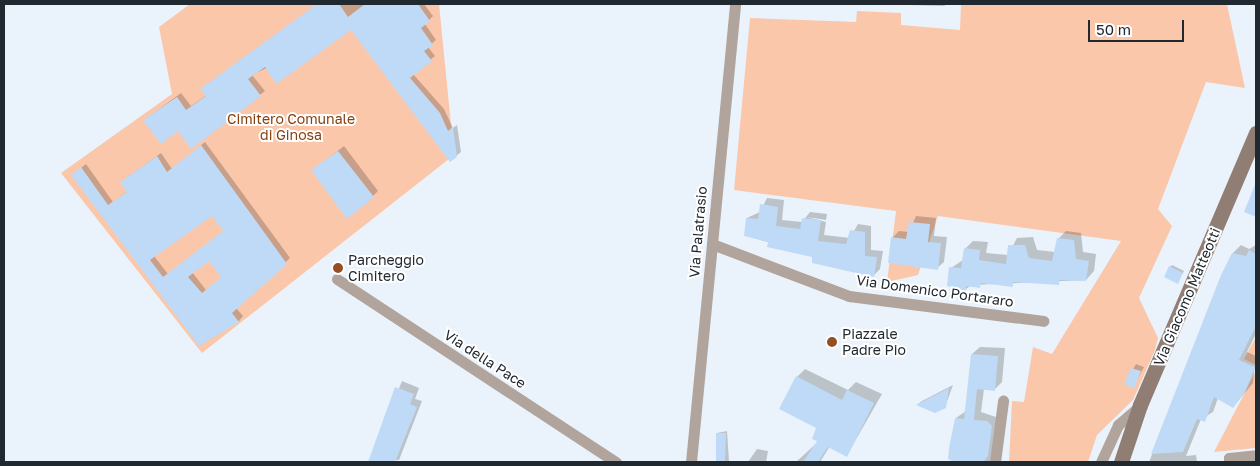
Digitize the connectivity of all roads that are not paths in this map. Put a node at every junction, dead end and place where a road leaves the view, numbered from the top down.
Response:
1 (735, 4) edge
2 (1256, 133) edge
3 (712, 244) junction
4 (337, 279) dead end
5 (1042, 321) dead end
6 (1003, 401) dead end
7 (1140, 406) junction
8 (1256, 455) edge
9 (1229, 460) edge
10 (616, 462) edge
11 (691, 462) edge
12 (995, 462) edge
13 (1101, 462) edge
14 (1121, 462) edge

1 - 3 street, Via Palatrasio
2 - 7 street, Via Giacomo Matteotti
3 - 5 street, Via Domenico Portararo
3 - 11 street, Via Palatrasio
4 - 10 street, Via della Pace
6 - 12 street
7 - 13 street
7 - 14 street, Via Giacomo Matteotti
8 - 9 street

